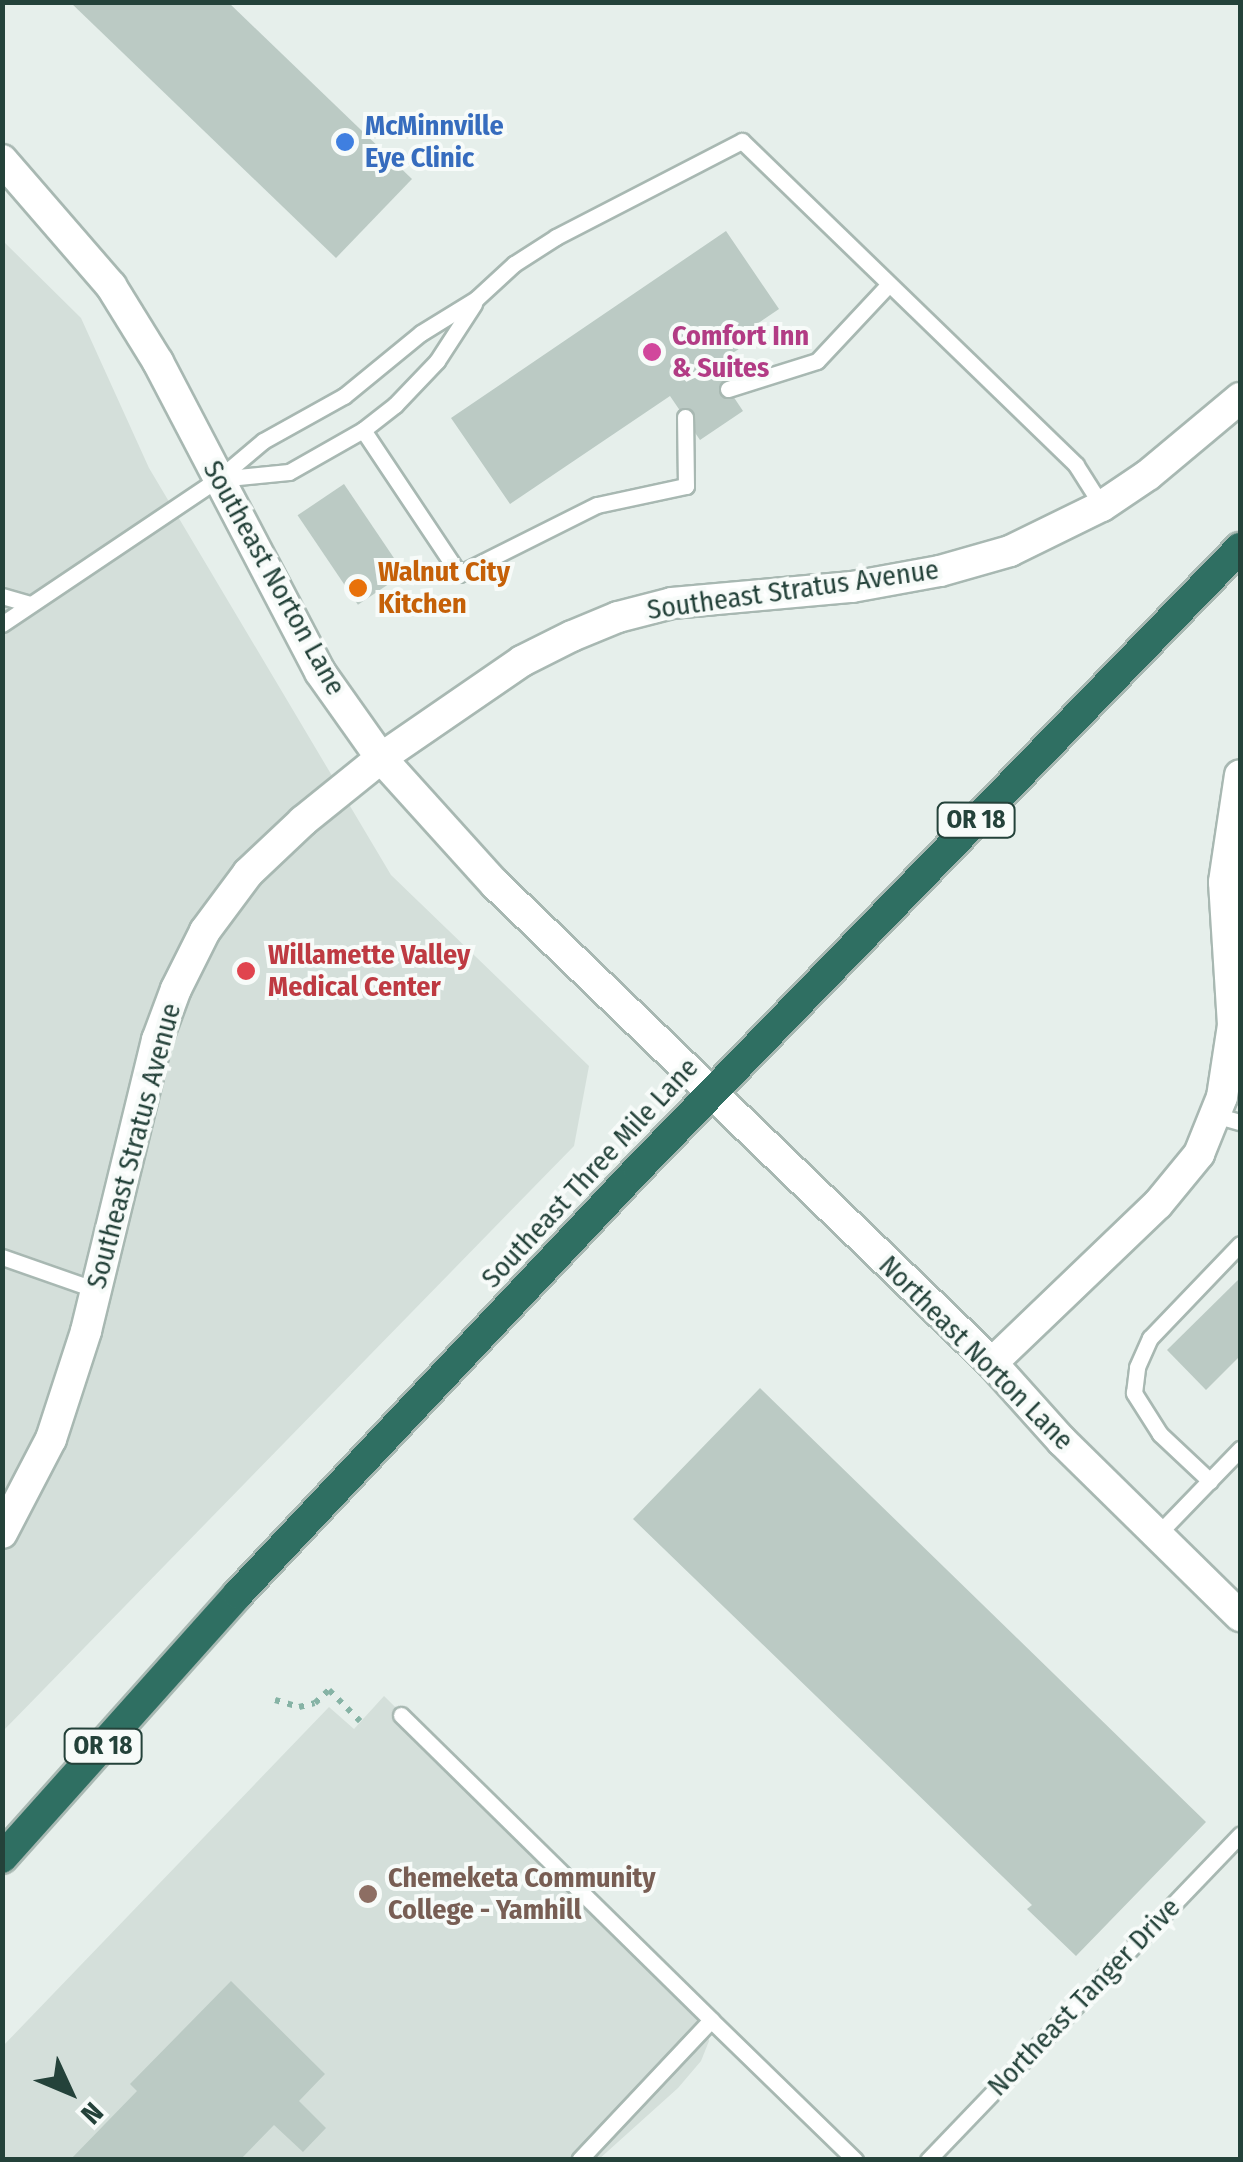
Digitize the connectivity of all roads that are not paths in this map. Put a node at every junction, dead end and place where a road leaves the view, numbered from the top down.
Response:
1 (2, 160) edge
2 (889, 284) junction
3 (476, 299) junction
4 (728, 389) dead end
5 (1240, 398) edge
6 (685, 417) dead end
7 (363, 430) junction
8 (218, 479) junction
9 (1102, 506) junction
10 (1240, 548) edge
11 (2, 596) edge
12 (30, 604) junction
13 (2, 624) edge
14 (381, 758) junction
15 (1240, 775) edge
16 (711, 1092) junction
17 (1228, 1119) edge
18 (1240, 1244) edge
19 (2, 1257) edge
20 (96, 1290) junction
21 (992, 1364) junction
22 (1240, 1449) edge
23 (1210, 1481) junction
24 (2, 1533) edge
25 (1157, 1534) junction
26 (1240, 1616) edge
27 (401, 1715) dead end
28 (1240, 1835) edge
29 (2, 1858) edge
30 (711, 2020) junction
31 (579, 2160) edge
32 (855, 2160) edge
33 (928, 2160) edge

1 - 8 street, Southeast Norton Lane
2 - 3 lane
2 - 4 lane
2 - 9 lane
3 - 7 lane
3 - 8 lane
5 - 9 street, Southeast Stratus Avenue
6 - 7 lane
7 - 8 lane
8 - 12 lane
8 - 14 street, Southeast Norton Lane
9 - 14 street, Southeast Stratus Avenue
10 - 16 highway, Southeast Three Mile Lane / OR 18
11 - 12 lane
12 - 13 lane
14 - 16 street, Southeast Norton Lane
14 - 20 street, Southeast Stratus Avenue
15 - 17 street
16 - 21 street, Northeast Norton Lane
16 - 29 highway, Southeast Three Mile Lane / OR 18
17 - 21 street
18 - 23 lane
19 - 20 lane
20 - 24 street, Southeast Stratus Avenue
21 - 25 street, Northeast Norton Lane
22 - 23 lane
23 - 25 lane
25 - 26 street, Northeast Norton Lane
27 - 30 lane
28 - 33 lane, Northeast Tanger Drive
30 - 31 lane
30 - 32 lane

